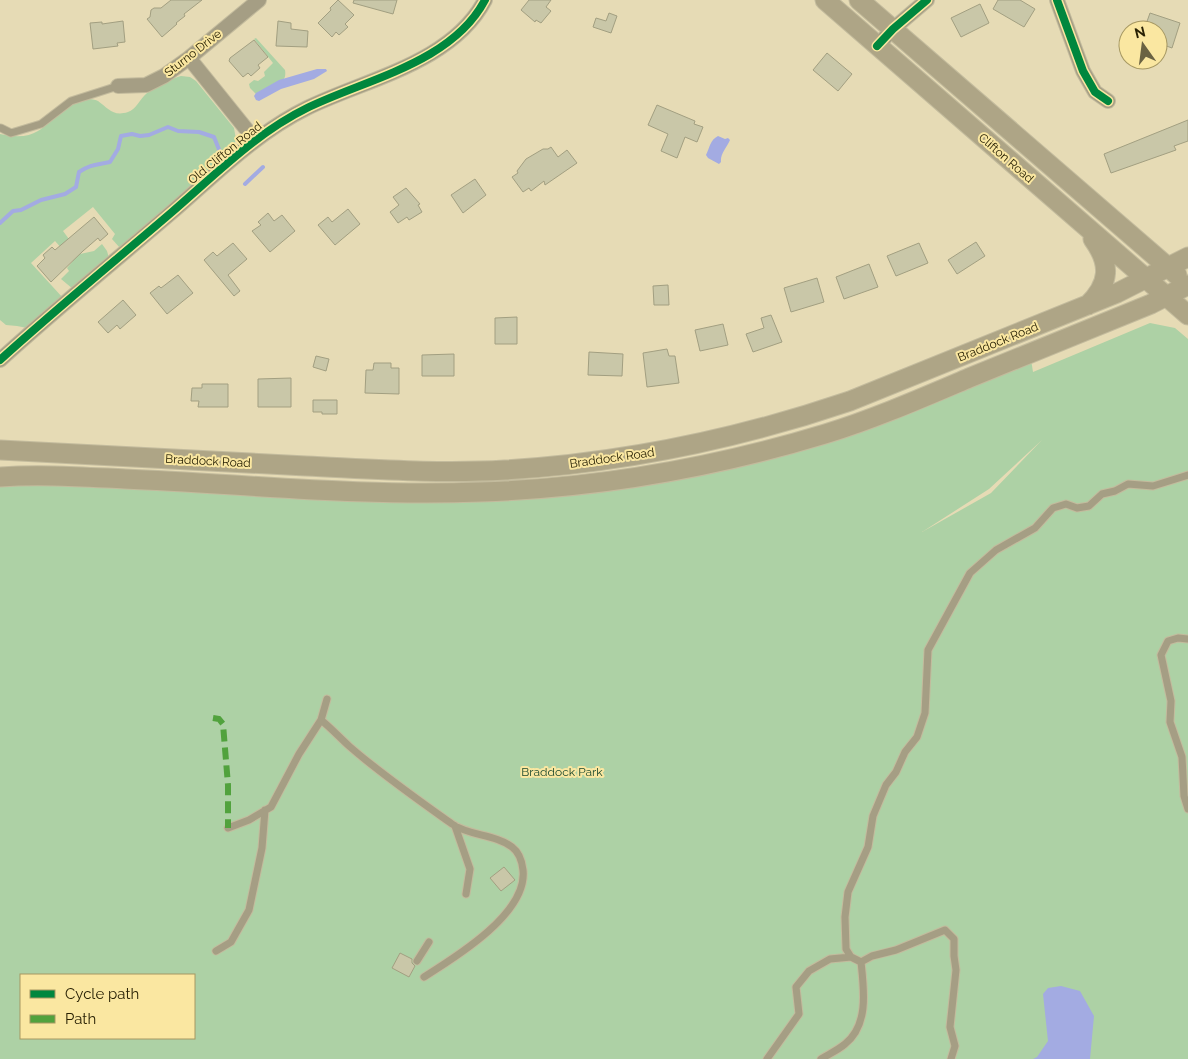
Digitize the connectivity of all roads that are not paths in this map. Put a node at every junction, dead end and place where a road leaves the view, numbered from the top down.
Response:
1 (259, 0) edge
2 (485, 0) edge
3 (825, 0) edge
4 (859, 0) edge
5 (927, 0) edge
6 (1057, 0) edge
7 (893, 29) junction
8 (877, 46) junction
9 (189, 58) junction
10 (118, 86) joint
11 (1108, 101) dead end
12 (1, 128) edge
13 (255, 140) junction
14 (1080, 222) junction
15 (1188, 257) edge
16 (1168, 267) junction
17 (1145, 278) junction
18 (1188, 284) edge
19 (1167, 296) junction
20 (1088, 305) junction
21 (1188, 315) edge
22 (0, 360) edge
23 (0, 450) edge
24 (1188, 475) edge
25 (0, 477) edge
26 (1188, 639) edge
27 (327, 699) dead end
28 (321, 720) junction
29 (1188, 809) edge
30 (265, 810) junction
31 (455, 826) junction
32 (228, 828) dead end
33 (466, 894) dead end
34 (429, 942) dead end
35 (216, 951) dead end
36 (851, 957) junction
37 (417, 962) dead end
38 (861, 962) junction
39 (424, 977) dead end
40 (767, 1059) edge
41 (821, 1059) edge
42 (951, 1059) edge

1 - 9 street, Sturno Drive
2 - 13 street, Old Clifton Road
3 - 8 main road, Clifton Road
4 - 7 main road, Clifton Road
5 - 7 street
6 - 11 street
7 - 8 street
7 - 16 main road, Clifton Road
8 - 14 main road, Clifton Road
9 - 10 street, Sturno Drive
9 - 13 street
10 - 12 lane
13 - 22 street, Old Clifton Road
14 - 17 main road, Clifton Road
14 - 20 main road
15 - 16 main road, Braddock Road
16 - 17 main road, Braddock Road
16 - 18 main road, Clifton Road
17 - 19 main road, Clifton Road
17 - 20 main road, Braddock Road
18 - 19 main road, Braddock Road
19 - 21 main road, Clifton Road
19 - 25 main road, Braddock Road
20 - 23 main road, Braddock Road
24 - 36 lane
26 - 29 lane
27 - 28 lane
28 - 30 lane
28 - 31 lane
30 - 32 lane
30 - 35 lane
31 - 33 lane
31 - 39 lane
34 - 37 lane
36 - 38 lane
36 - 40 lane
38 - 41 lane
38 - 42 lane

